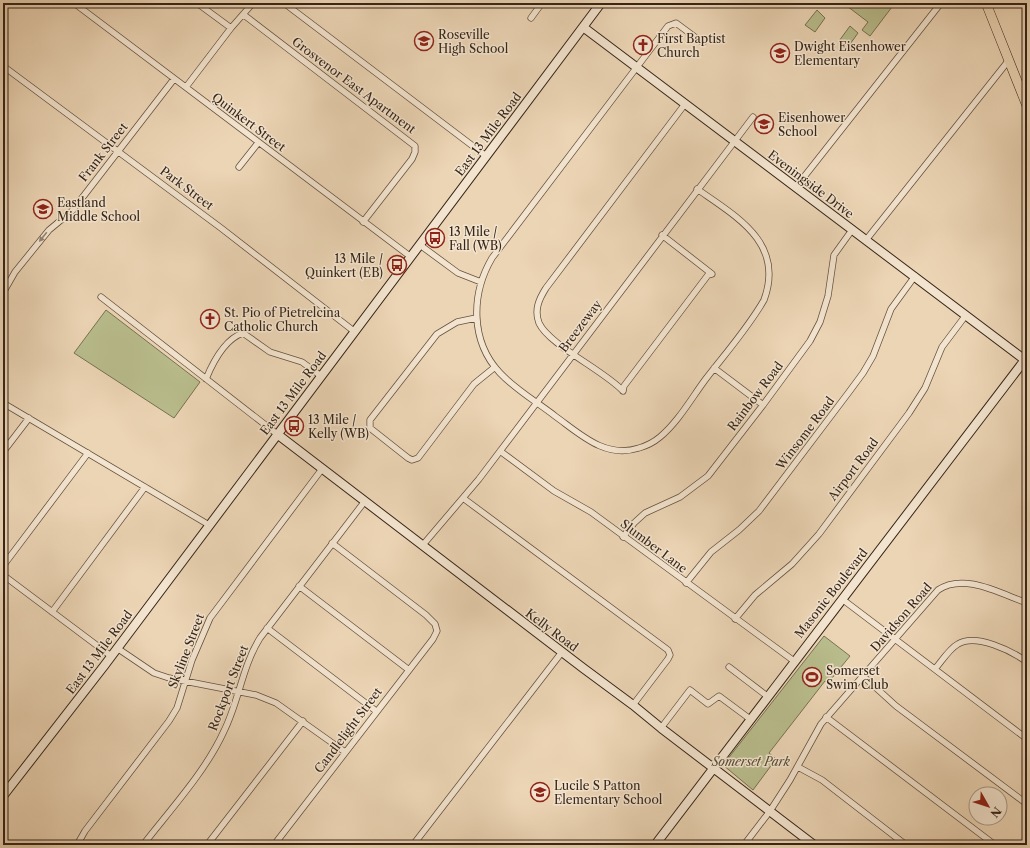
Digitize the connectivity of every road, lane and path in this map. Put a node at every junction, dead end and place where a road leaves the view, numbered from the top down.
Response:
1 (74, 3) edge
2 (197, 3) edge
3 (253, 3) edge
4 (284, 3) edge
5 (542, 3) edge
6 (601, 3) edge
7 (942, 3) edge
8 (986, 3) edge
9 (244, 15) junction
10 (531, 18) dead end
11 (583, 27) junction
12 (231, 28) junction
13 (703, 42) dead end
14 (1009, 60) junction
15 (3, 66) edge
16 (636, 67) junction
17 (174, 79) junction
18 (186, 87) junction
19 (685, 104) junction
20 (1027, 106) edge
21 (753, 117) dead end
22 (733, 140) junction
23 (258, 143) junction
24 (118, 151) junction
25 (486, 156) junction
26 (239, 167) dead end
27 (796, 187) junction
28 (697, 189) junction
29 (363, 222) junction
30 (852, 230) junction
31 (662, 235) junction
32 (866, 240) junction
33 (420, 245) junction
34 (411, 258) junction
35 (915, 276) junction
36 (481, 282) junction
37 (3, 293) edge
38 (101, 297) dead end
39 (966, 315) junction
40 (476, 318) junction
41 (355, 332) junction
42 (573, 353) junction
43 (1026, 358) edge
44 (495, 367) junction
45 (714, 368) junction
46 (321, 376) junction
47 (206, 379) junction
48 (537, 402) junction
49 (3, 403) edge
50 (762, 405) junction
51 (29, 418) junction
52 (277, 434) junction
53 (500, 451) junction
54 (3, 452) edge
55 (88, 453) junction
56 (322, 469) junction
57 (145, 487) junction
58 (463, 498) junction
59 (365, 501) junction
60 (209, 525) junction
61 (623, 537) junction
62 (332, 543) junction
63 (422, 546) junction
64 (3, 566) edge
65 (3, 575) edge
66 (686, 583) junction
67 (300, 586) junction
68 (842, 599) junction
69 (1027, 603) edge
70 (52, 612) junction
71 (735, 619) junction
72 (267, 628) junction
73 (896, 640) junction
74 (117, 648) junction
75 (562, 652) junction
76 (111, 656) junction
77 (794, 661) junction
78 (1027, 662) edge
79 (729, 667) dead end
80 (935, 669) junction
81 (409, 670) junction
82 (863, 676) junction
83 (186, 681) junction
84 (238, 691) junction
85 (767, 696) junction
86 (633, 705) junction
87 (376, 711) junction
88 (826, 717) junction
89 (750, 719) junction
90 (302, 721) junction
91 (661, 728) junction
92 (1027, 739) edge
93 (345, 752) junction
94 (798, 767) junction
95 (712, 768) junction
96 (3, 796) edge
97 (1027, 804) edge
98 (770, 812) junction
99 (77, 845) edge
100 (143, 845) edge
101 (208, 845) edge
102 (274, 845) edge
103 (413, 845) edge
104 (655, 845) edge
105 (744, 845) edge
106 (814, 845) edge
107 (906, 845) edge
108 (995, 845) edge

1 - 17 street, Quinkert Street
2 - 12 street
3 - 9 street
4 - 25 street
5 - 10 street
6 - 11 street, East 13 Mile Road
7 - 27 street
8 - 14 main road
9 - 12 street
9 - 29 street, Grosvenor East Apartment
11 - 16 street, Eveningside Drive
11 - 25 street, East 13 Mile Road
12 - 18 street
13 - 16 street
14 - 20 main road
14 - 32 street
15 - 24 street, Park Street
16 - 19 street, Eveningside Drive
16 - 36 street
17 - 18 street, Quinkert Street
17 - 24 street, Frank Street
18 - 23 street, Quinkert Street
19 - 22 street, Eveningside Drive
19 - 42 street
21 - 22 street, Breezeway
22 - 27 street, Eveningside Drive
22 - 28 street, Breezeway
23 - 26 street
23 - 29 street, Quinkert Street
24 -> 37 street, Frank Street
24 - 41 street, Park Street
25 - 33 street, East 13 Mile Road
27 - 30 street, Eveningside Drive
28 - 31 street, Breezeway
28 - 45 street
29 - 34 street, Quinkert Street
30 - 32 street, Eveningside Drive
30 - 50 street, Rainbow Road
31 - 42 street, Breezeway
31 - 42 street
32 - 35 street, Eveningside Drive
33 - 34 street, East 13 Mile Road
33 - 36 street
34 - 41 street, East 13 Mile Road
35 - 39 street, Eveningside Drive
35 - 66 street, Winsome Road
36 - 40 street
38 - 47 street
39 - 43 street, Eveningside Drive
39 - 71 street, Airport Road
40 - 44 street
40 - 44 street
41 - 46 street, East 13 Mile Road
42 - 48 street, Breezeway
43 - 68 street, Masonic Boulevard
44 - 48 street
45 - 48 street
45 - 50 street
46 - 47 street
46 - 52 street, East 13 Mile Road
47 - 52 street
48 - 53 street, Breezeway
49 - 51 street
50 - 61 street, Rainbow Road
51 - 54 street
51 - 55 street
52 - 56 street, Kelly Road
52 - 60 street, East 13 Mile Road
53 - 58 street, Breezeway
53 - 61 street, Slumber Lane
55 - 57 street
55 - 64 street
56 - 59 street, Kelly Road
56 - 83 street, Skyline Street
57 - 60 street
57 - 70 street
58 - 63 street, Breezeway
58 - 86 street
59 - 62 street, Rockport Street
59 - 63 street, Kelly Road
60 - 74 street, East 13 Mile Road
61 - 66 street, Slumber Lane
62 - 67 street, Rockport Street
62 - 81 street, Candlelight Street
63 - 75 street, Kelly Road
65 - 70 street
66 - 71 street, Slumber Lane
67 - 72 street, Rockport Street
67 - 81 street
68 - 73 street
68 - 77 street, Masonic Boulevard
69 - 73 street, Davidson Road
70 - 76 street
71 - 77 street, Slumber Lane
72 - 84 street, Rockport Street
72 - 87 street
73 - 80 street
73 - 82 street, Davidson Road
74 - 76 street, East 13 Mile Road
74 - 83 street
75 - 86 street, Kelly Road
75 - 103 street
76 - 96 street, East 13 Mile Road
77 - 85 street, Masonic Boulevard
78 - 80 street
79 - 85 street
80 - 92 street
81 - 87 street, Candlelight Street
82 - 88 street, Davidson Road
82 - 97 street
83 - 84 street
83 - 99 street, Skyline Street
84 - 90 street
84 - 100 street, Rockport Street
85 - 89 street, Masonic Boulevard
86 - 91 street, Kelly Road
87 - 93 street, Candlelight Street
88 - 94 street, Davidson Road
88 - 108 street
89 - 91 street
89 - 95 street, Masonic Boulevard
90 - 93 street
90 - 101 street
91 - 95 street, Kelly Road
93 - 102 street, Candlelight Street
94 - 98 street, Davidson Road
94 - 107 street
95 - 98 street, Kelly Road
95 - 104 street, Masonic Boulevard
98 - 105 street, Davidson Road
98 - 106 street, Kelly Road

